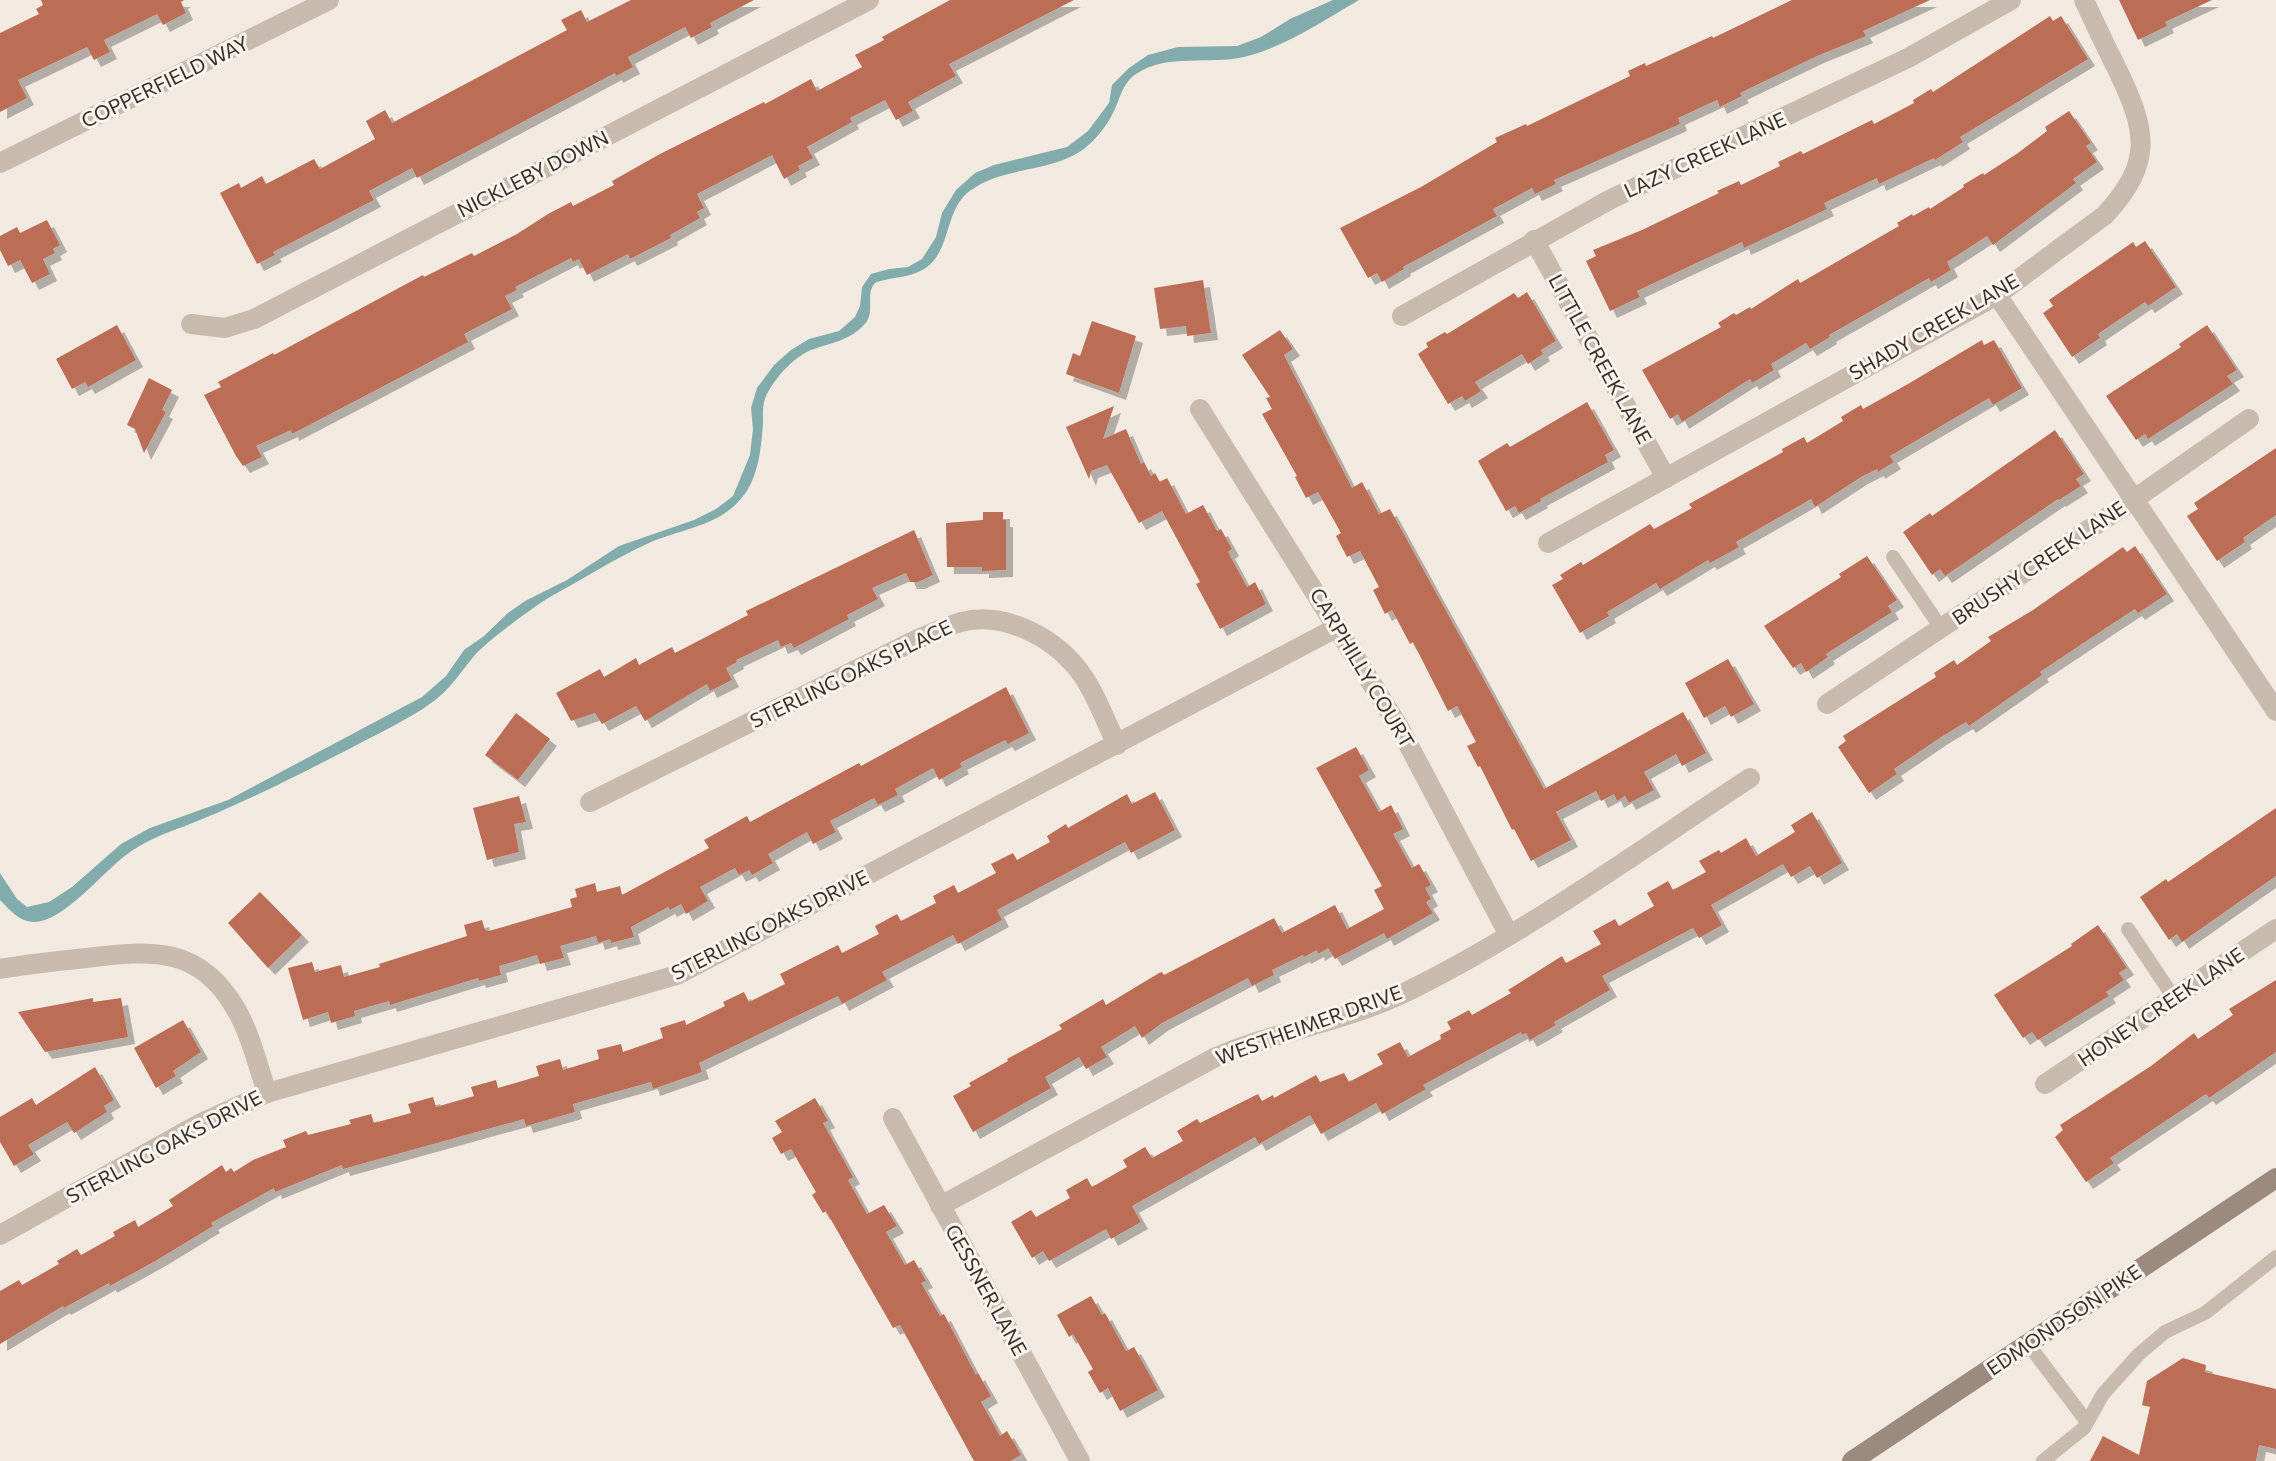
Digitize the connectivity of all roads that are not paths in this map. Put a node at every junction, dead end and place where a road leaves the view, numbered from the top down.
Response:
1 (329, 0) edge
2 (869, 0) edge
3 (2011, 0) edge
4 (2084, 0) edge
5 (0, 163) edge
6 (1534, 240) junction
7 (1997, 295) junction
8 (1402, 316) dead end
9 (191, 324) dead end
10 (1200, 409) dead end
11 (2249, 419) dead end
12 (1666, 478) junction
13 (2136, 498) junction
14 (1548, 543) dead end
15 (1893, 557) dead end
16 (1338, 627) junction
17 (1941, 628) junction
18 (1827, 704) dead end
19 (2276, 711) edge
20 (1117, 745) junction
21 (1750, 778) dead end
22 (590, 802) dead end
23 (2128, 929) dead end
24 (2276, 929) edge
25 (1509, 935) junction
26 (0, 969) edge
27 (2174, 998) junction
28 (2045, 1084) dead end
29 (267, 1093) junction
30 (893, 1118) dead end
31 (2276, 1178) edge
32 (940, 1206) junction
33 (0, 1235) edge
34 (2276, 1257) edge
35 (2028, 1344) junction
36 (2087, 1422) junction
37 (1080, 1461) edge
38 (1852, 1461) edge
39 (2043, 1461) edge

1 - 5 street, COPPERFIELD WAY
2 - 9 street, NICKLEBY DOWN
3 - 6 street, LAZY CREEK LANE
4 - 7 street, SHADY CREEK LANE
6 - 8 street, LAZY CREEK LANE
6 - 12 street, LITTLE CREEK LANE
7 - 12 street, SHADY CREEK LANE
7 - 13 street
10 - 16 street, CARPHILLY COURT
11 - 13 street, BRUSHY CREEK LANE
12 - 14 street, SHADY CREEK LANE
13 - 17 street, BRUSHY CREEK LANE
13 - 19 street
15 - 17 lane
16 - 20 street, STERLING OAKS DRIVE
16 - 25 street, CARPHILLY COURT
17 - 18 street, BRUSHY CREEK LANE
20 - 22 street, STERLING OAKS PLACE
20 - 29 street, STERLING OAKS DRIVE
21 - 25 street, WESTHEIMER DRIVE
23 - 27 lane
24 - 27 street, HONEY CREEK LANE
25 - 32 street, WESTHEIMER DRIVE
26 - 29 street
27 - 28 street, HONEY CREEK LANE
29 - 33 street, STERLING OAKS DRIVE
30 - 32 street, GESSNER LANE
31 - 35 main road, EDMONDSON PIKE
32 - 37 street, GESSNER LANE
34 - 36 lane
35 - 36 lane
35 - 38 main road, EDMONDSON PIKE
36 - 39 lane

